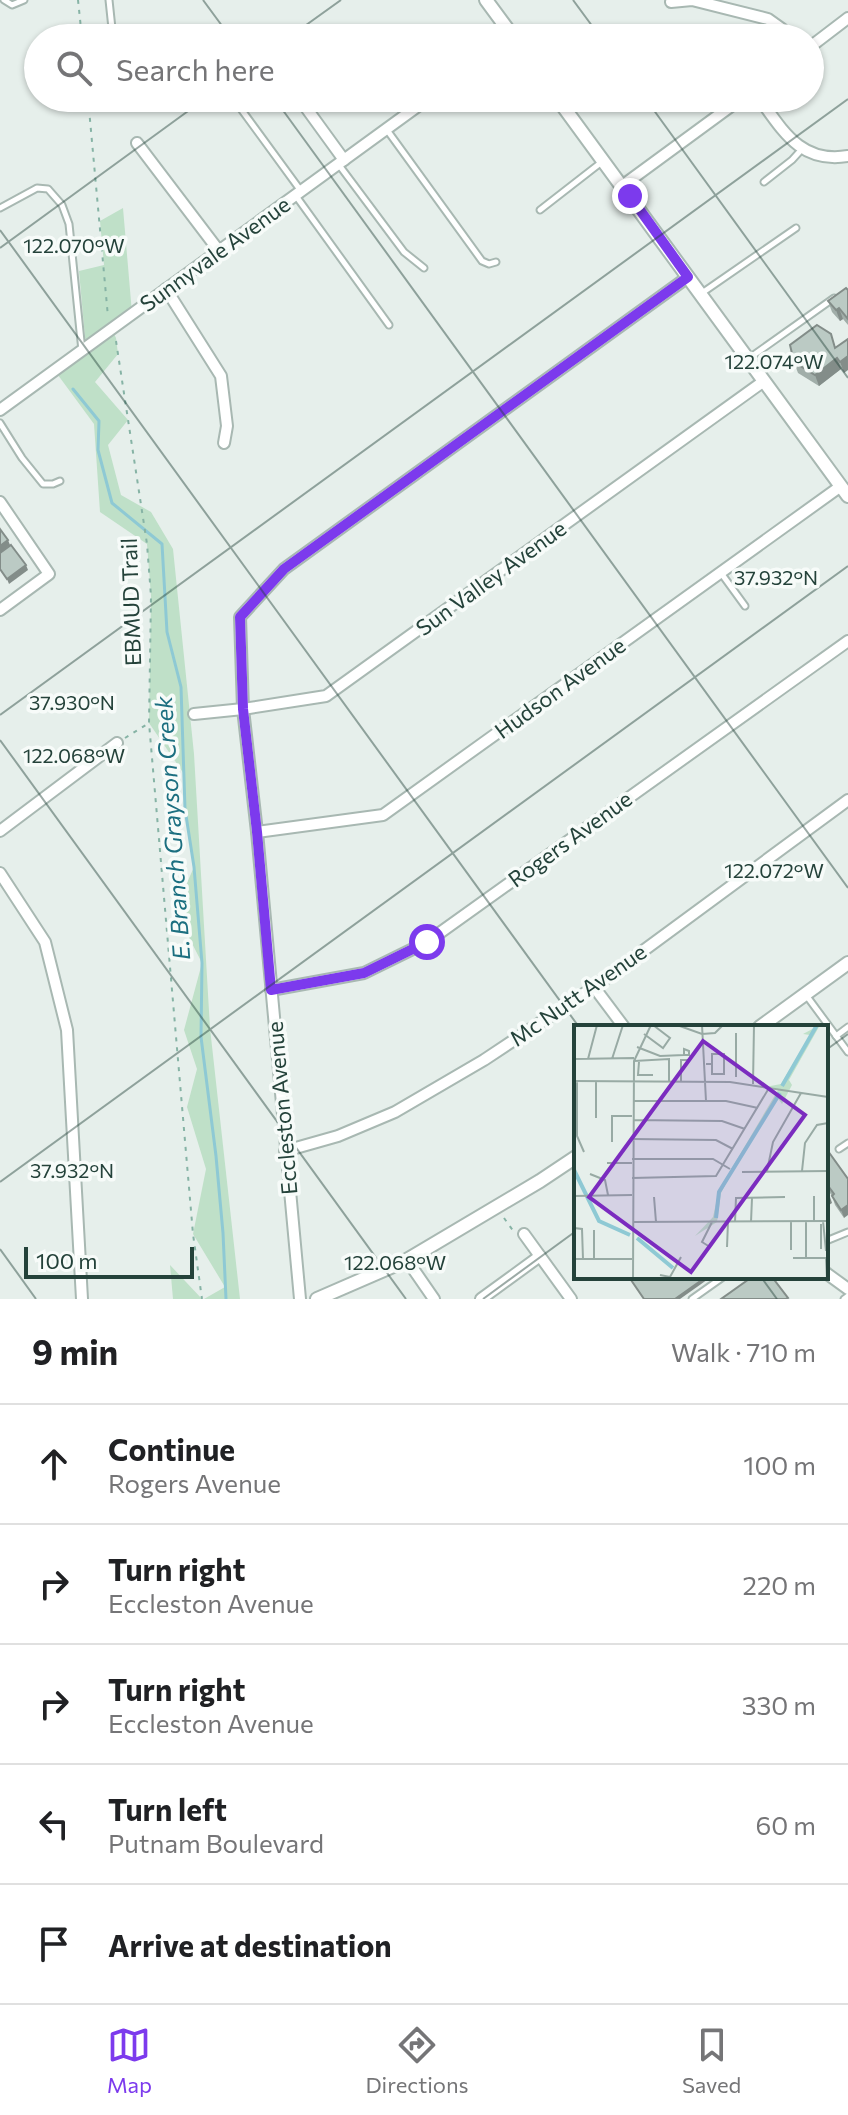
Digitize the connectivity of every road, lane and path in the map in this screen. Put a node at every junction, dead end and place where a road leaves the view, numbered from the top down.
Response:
1 (4, 0) edge
2 (24, 0) edge
3 (78, 0) edge
4 (109, 0) edge
5 (486, 0) edge
6 (671, 2) edge
7 (848, 18) edge
8 (81, 24) edge
9 (112, 24) edge
10 (502, 24) edge
11 (775, 24) edge
12 (824, 36) edge
13 (89, 112) edge
14 (243, 112) edge
15 (308, 112) edge
16 (410, 112) edge
17 (567, 112) edge
18 (723, 112) edge
19 (769, 112) edge
20 (386, 129) junction
21 (137, 143) dead end
22 (802, 149) junction
23 (848, 156) edge
24 (603, 161) junction
25 (341, 162) junction
26 (764, 182) dead end
27 (622, 186) junction
28 (298, 193) junction
29 (0, 208) edge
30 (540, 210) dead end
31 (796, 228) dead end
32 (219, 251) junction
33 (496, 262) dead end
34 (424, 268) dead end
35 (688, 277) junction
36 (166, 289) junction
37 (701, 294) junction
38 (835, 297) edge
39 (389, 325) dead end
40 (111, 331) junction
41 (82, 352) junction
42 (748, 359) junction
43 (764, 381) junction
44 (0, 410) edge
45 (0, 423) edge
46 (224, 443) dead end
47 (60, 481) dead end
48 (844, 491) edge
49 (0, 502) edge
50 (720, 573) junction
51 (745, 606) dead end
52 (0, 610) edge
53 (848, 641) edge
54 (243, 709) junction
55 (194, 714) dead end
56 (149, 723) junction
57 (117, 743) joint
58 (848, 800) edge
59 (0, 831) edge
60 (257, 832) junction
61 (0, 873) edge
62 (848, 963) edge
63 (594, 987) junction
64 (271, 990) junction
65 (805, 994) junction
66 (622, 1025) edge
67 (763, 1025) edge
68 (828, 1025) edge
69 (828, 1025) edge
70 (848, 1027) edge
71 (836, 1036) junction
72 (848, 1052) edge
73 (848, 1143) edge
74 (839, 1149) dead end
75 (285, 1151) junction
76 (574, 1158) edge
77 (497, 1206) junction
78 (848, 1232) edge
79 (524, 1234) joint
80 (828, 1240) edge
81 (540, 1256) junction
82 (407, 1260) junction
83 (828, 1274) edge
84 (720, 1279) edge
85 (848, 1289) edge
86 (82, 1299) edge
87 (202, 1299) edge
88 (300, 1299) edge
89 (317, 1299) edge
90 (434, 1299) edge
91 (481, 1299) edge
92 (571, 1299) edge
93 (692, 1299) edge

1 - 2 lane
3 - 8 path
4 - 9 lane
5 - 10 street
6 - 11 street
7 - 12 street
13 - 40 path, EBMUD Trail
14 - 28 lane
15 - 25 street
16 - 20 street, Sunnyvale Avenue
17 - 24 street
18 - 27 street
19 - 22 street
20 - 25 street, Sunnyvale Avenue
20 - 33 lane
21 - 32 street
22 - 23 street
22 - 26 lane
24 - 27 street
24 - 30 lane
25 - 28 street, Sunnyvale Avenue
25 - 34 lane
27 - 35 street
28 - 32 street, Sunnyvale Avenue
28 - 39 lane
29 - 41 lane
31 - 37 lane
32 - 36 street, Sunnyvale Avenue
35 - 37 street
35 - 54 street, Eccleston Avenue
36 - 40 street, Sunnyvale Avenue
36 - 46 street
37 - 42 street
38 - 42 lane
40 - 41 street, Sunnyvale Avenue
40 - 56 path, EBMUD Trail
41 - 44 street, Sunnyvale Avenue
42 - 43 street
43 - 48 street
43 - 54 street, Sun Valley Avenue
45 - 47 lane
48 - 50 street, Hudson Avenue
49 - 52 street
50 - 51 lane
50 - 60 street, Hudson Avenue
53 - 64 street, Rogers Avenue
54 - 55 street, Sun Valley Avenue
54 - 60 street, Eccleston Avenue
56 - 57 path
56 - 87 path, EBMUD Trail
57 - 59 street
58 - 63 street, Mc Nutt Avenue
60 - 64 street, Eccleston Avenue
61 - 86 street
62 - 65 street
63 - 66 street
63 - 75 street, Mc Nutt Avenue
64 - 75 street, Eccleston Avenue
65 - 67 street
65 - 68 lane
69 - 71 lane
70 - 71 lane
71 - 72 lane
73 - 74 lane
75 - 88 street, Eccleston Avenue
76 - 77 street
77 - 79 path
77 - 82 street
78 - 80 lane
79 - 81 street
81 - 91 street
81 - 92 street
82 - 89 street
82 - 90 street
83 - 85 street
84 - 93 lane

